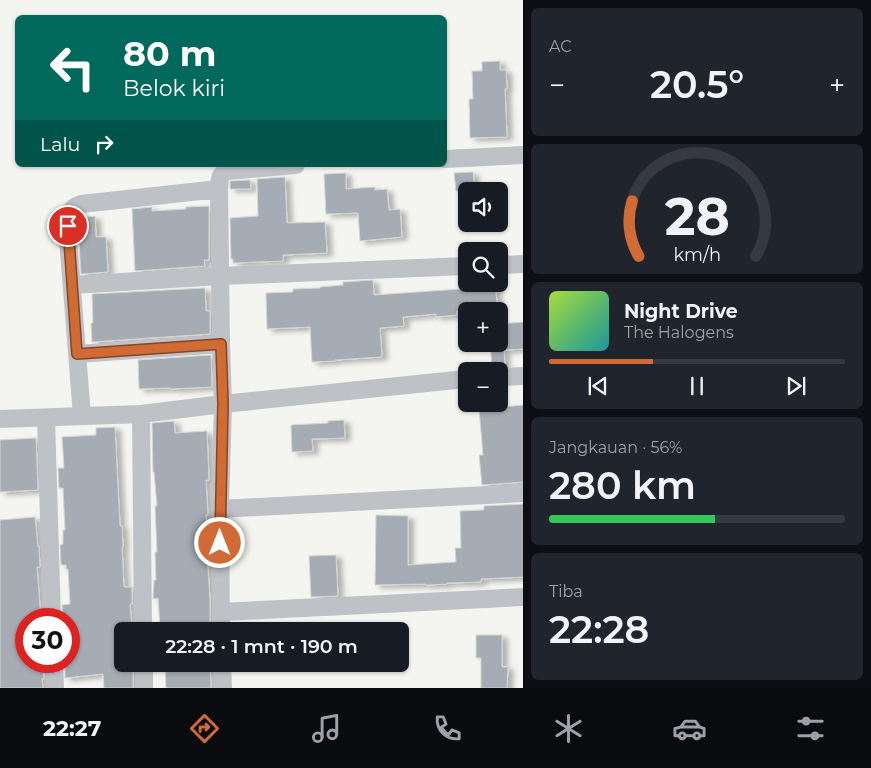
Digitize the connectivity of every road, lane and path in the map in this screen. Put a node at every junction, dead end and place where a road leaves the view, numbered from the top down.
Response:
1 (523, 155) edge
2 (447, 159) edge
3 (275, 167) edge
4 (219, 189) junction
5 (523, 264) edge
6 (508, 265) edge
7 (458, 266) edge
8 (221, 276) junction
9 (72, 285) junction
10 (221, 344) junction
11 (77, 354) junction
12 (523, 376) edge
13 (508, 377) edge
14 (458, 380) edge
15 (223, 404) junction
16 (140, 414) junction
17 (82, 416) junction
18 (46, 418) junction
19 (0, 419) edge
20 (523, 493) edge
21 (220, 509) junction
22 (523, 597) edge
23 (52, 608) edge
24 (220, 612) junction
25 (143, 622) edge
26 (221, 622) edge
27 (144, 672) edge
28 (222, 672) edge
29 (54, 673) edge
30 (55, 688) edge
31 (144, 688) edge
32 (223, 688) edge

1 - 2 street
3 - 4 street
4 - 8 street
4 - 9 street
5 - 6 street
7 - 8 street
8 - 9 street
8 - 10 street
9 - 11 street
10 - 11 street
10 - 15 street
11 - 17 street
12 - 13 street
14 - 15 street
15 - 16 street
15 - 21 street
16 - 17 street
16 - 25 street
17 - 18 street
18 - 19 street
18 - 23 street
20 - 21 street
21 - 24 street
22 - 24 street
24 - 26 street
27 - 31 street
28 - 32 street
29 - 30 street

